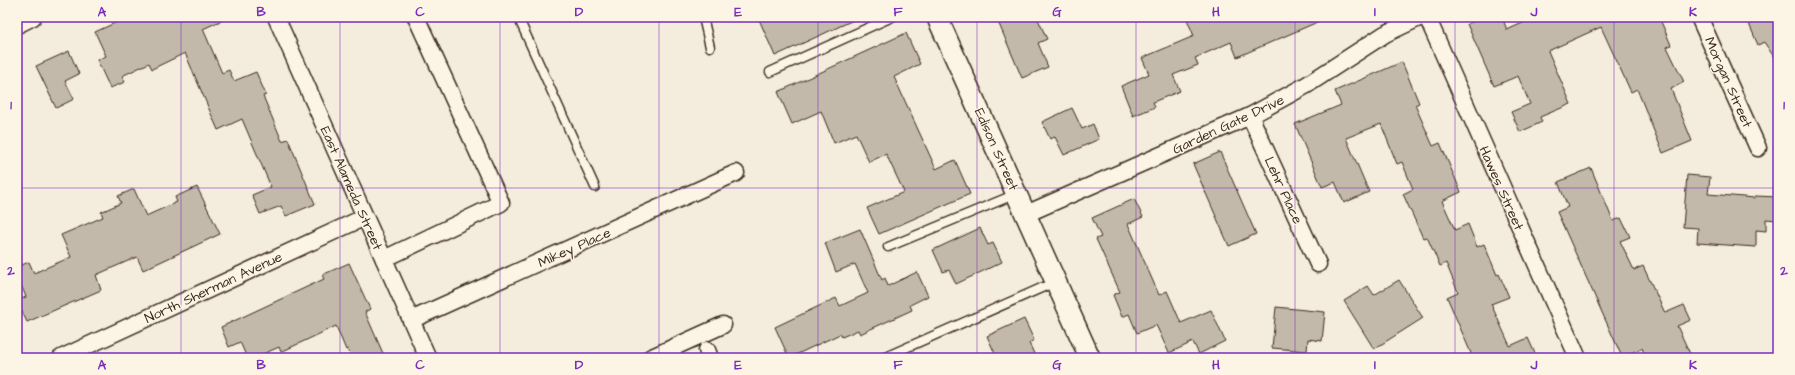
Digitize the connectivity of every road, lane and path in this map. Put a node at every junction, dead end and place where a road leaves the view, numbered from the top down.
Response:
1 (33, 17) edge
2 (276, 17) edge
3 (416, 17) edge
4 (518, 17) edge
5 (703, 17) edge
6 (892, 17) edge
7 (937, 17) edge
8 (1421, 17) edge
9 (1427, 17) edge
10 (1699, 17) edge
11 (17, 25) edge
12 (710, 47) dead end
13 (770, 72) dead end
14 (1250, 116) junction
15 (1758, 148) dead end
16 (736, 173) dead end
17 (596, 187) dead end
18 (1017, 193) junction
19 (1026, 214) junction
20 (365, 217) junction
21 (888, 247) dead end
22 (384, 259) junction
23 (1318, 264) dead end
24 (1056, 281) junction
25 (411, 320) junction
26 (723, 325) dead end
27 (61, 358) edge
28 (428, 358) edge
29 (650, 358) edge
30 (882, 358) edge
31 (1090, 358) edge
32 (1578, 358) edge

1 - 11 street
2 - 20 street, East Alameda Street
3 - 22 street
4 - 17 lane
5 - 12 lane
6 - 13 lane
7 - 18 street, Edison Street
8 - 14 street, Garden Gate Drive
9 - 32 street, Hawes Street
10 - 15 street, Morgan Street
14 - 19 street, Garden Gate Drive
14 - 23 street, Lehr Place
16 - 25 street, Mikey Place
18 - 19 street, Edison Street
18 - 21 lane
19 - 24 street, Edison Street
20 - 22 street, East Alameda Street
20 - 27 street, North Sherman Avenue
22 - 25 street, East Alameda Street
24 - 30 lane
24 - 31 street, Edison Street
25 - 28 street, East Alameda Street
26 - 29 street

